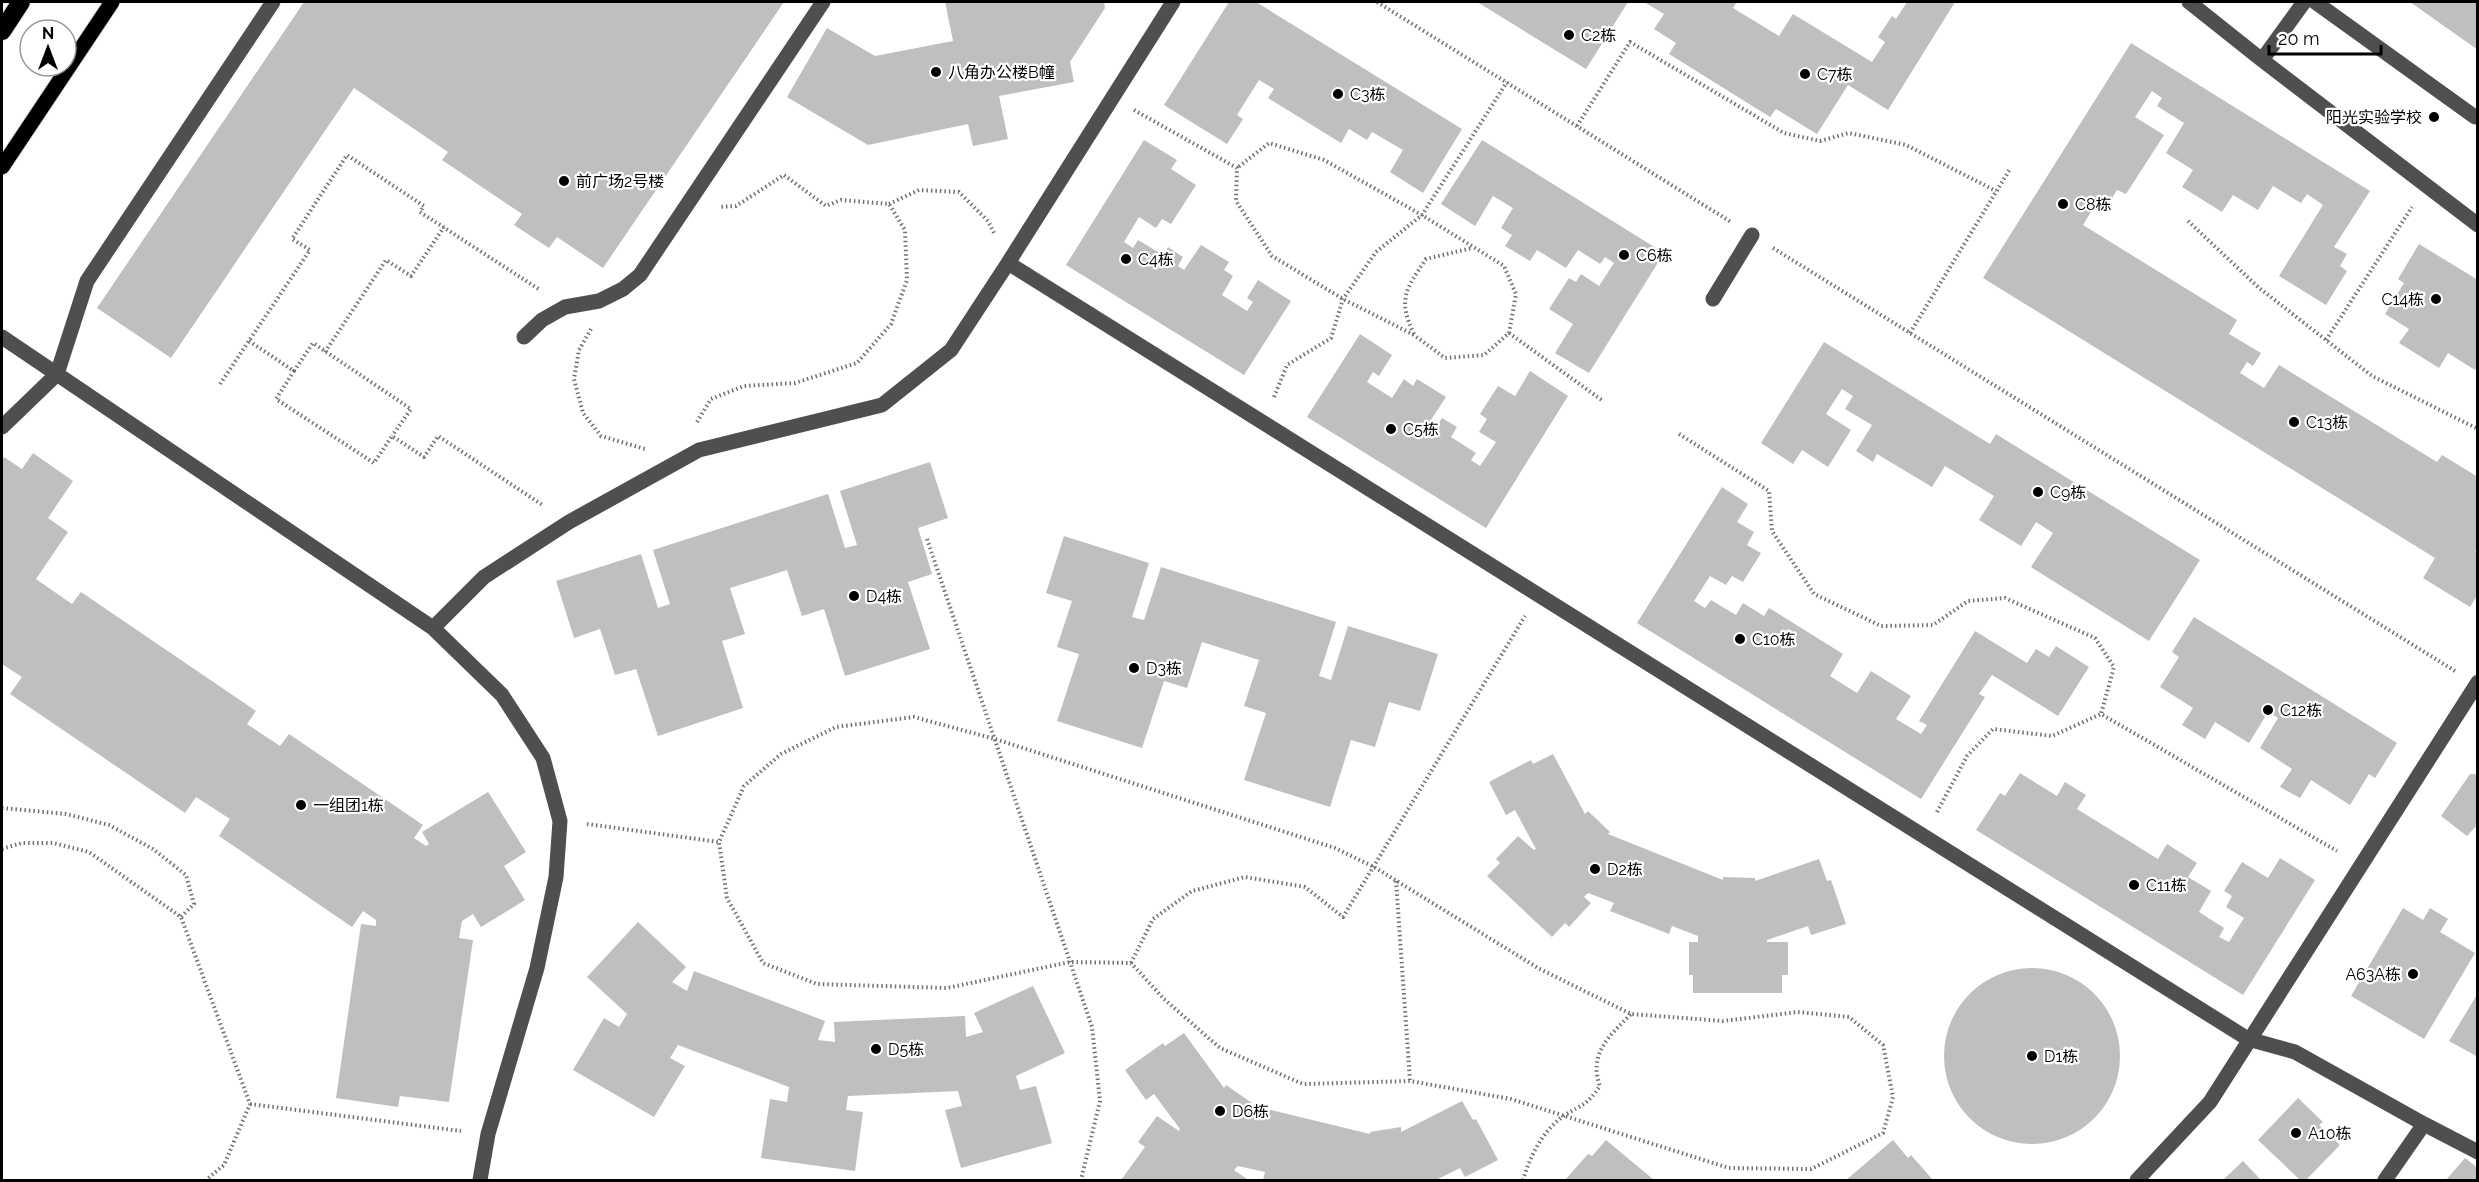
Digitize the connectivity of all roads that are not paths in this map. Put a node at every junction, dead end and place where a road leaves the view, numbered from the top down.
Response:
1 (21, 2) edge
2 (112, 2) edge
3 (273, 2) edge
4 (823, 2) edge
5 (1173, 2) edge
6 (2189, 2) edge
7 (2304, 2) edge
8 (2315, 2) edge
9 (2, 31) edge
10 (2262, 60) junction
11 (2478, 117) edge
12 (2, 167) edge
13 (2478, 225) edge
14 (1752, 235) road end
15 (1008, 263) junction
16 (1713, 299) dead end
17 (2, 337) edge
18 (524, 337) dead end
19 (57, 374) junction
20 (2, 427) edge
21 (433, 628) junction
22 (2477, 684) edge
23 (2248, 1039) junction
24 (2424, 1124) junction
25 (2478, 1152) edge
26 (480, 1180) edge
27 (2137, 1180) edge
28 (2385, 1180) edge

1 - 9 highway
2 - 12 main road
3 - 19 lane
4 - 18 lane
5 - 15 lane
6 - 10 lane
7 - 10 lane
8 - 11 lane
10 - 13 lane
14 - 16 lane
15 - 21 lane
15 - 23 lane
17 - 19 lane
19 - 20 lane
19 - 21 lane
21 - 26 lane
22 - 23 lane
23 - 24 lane
23 - 27 lane
24 - 25 lane
24 - 28 lane

